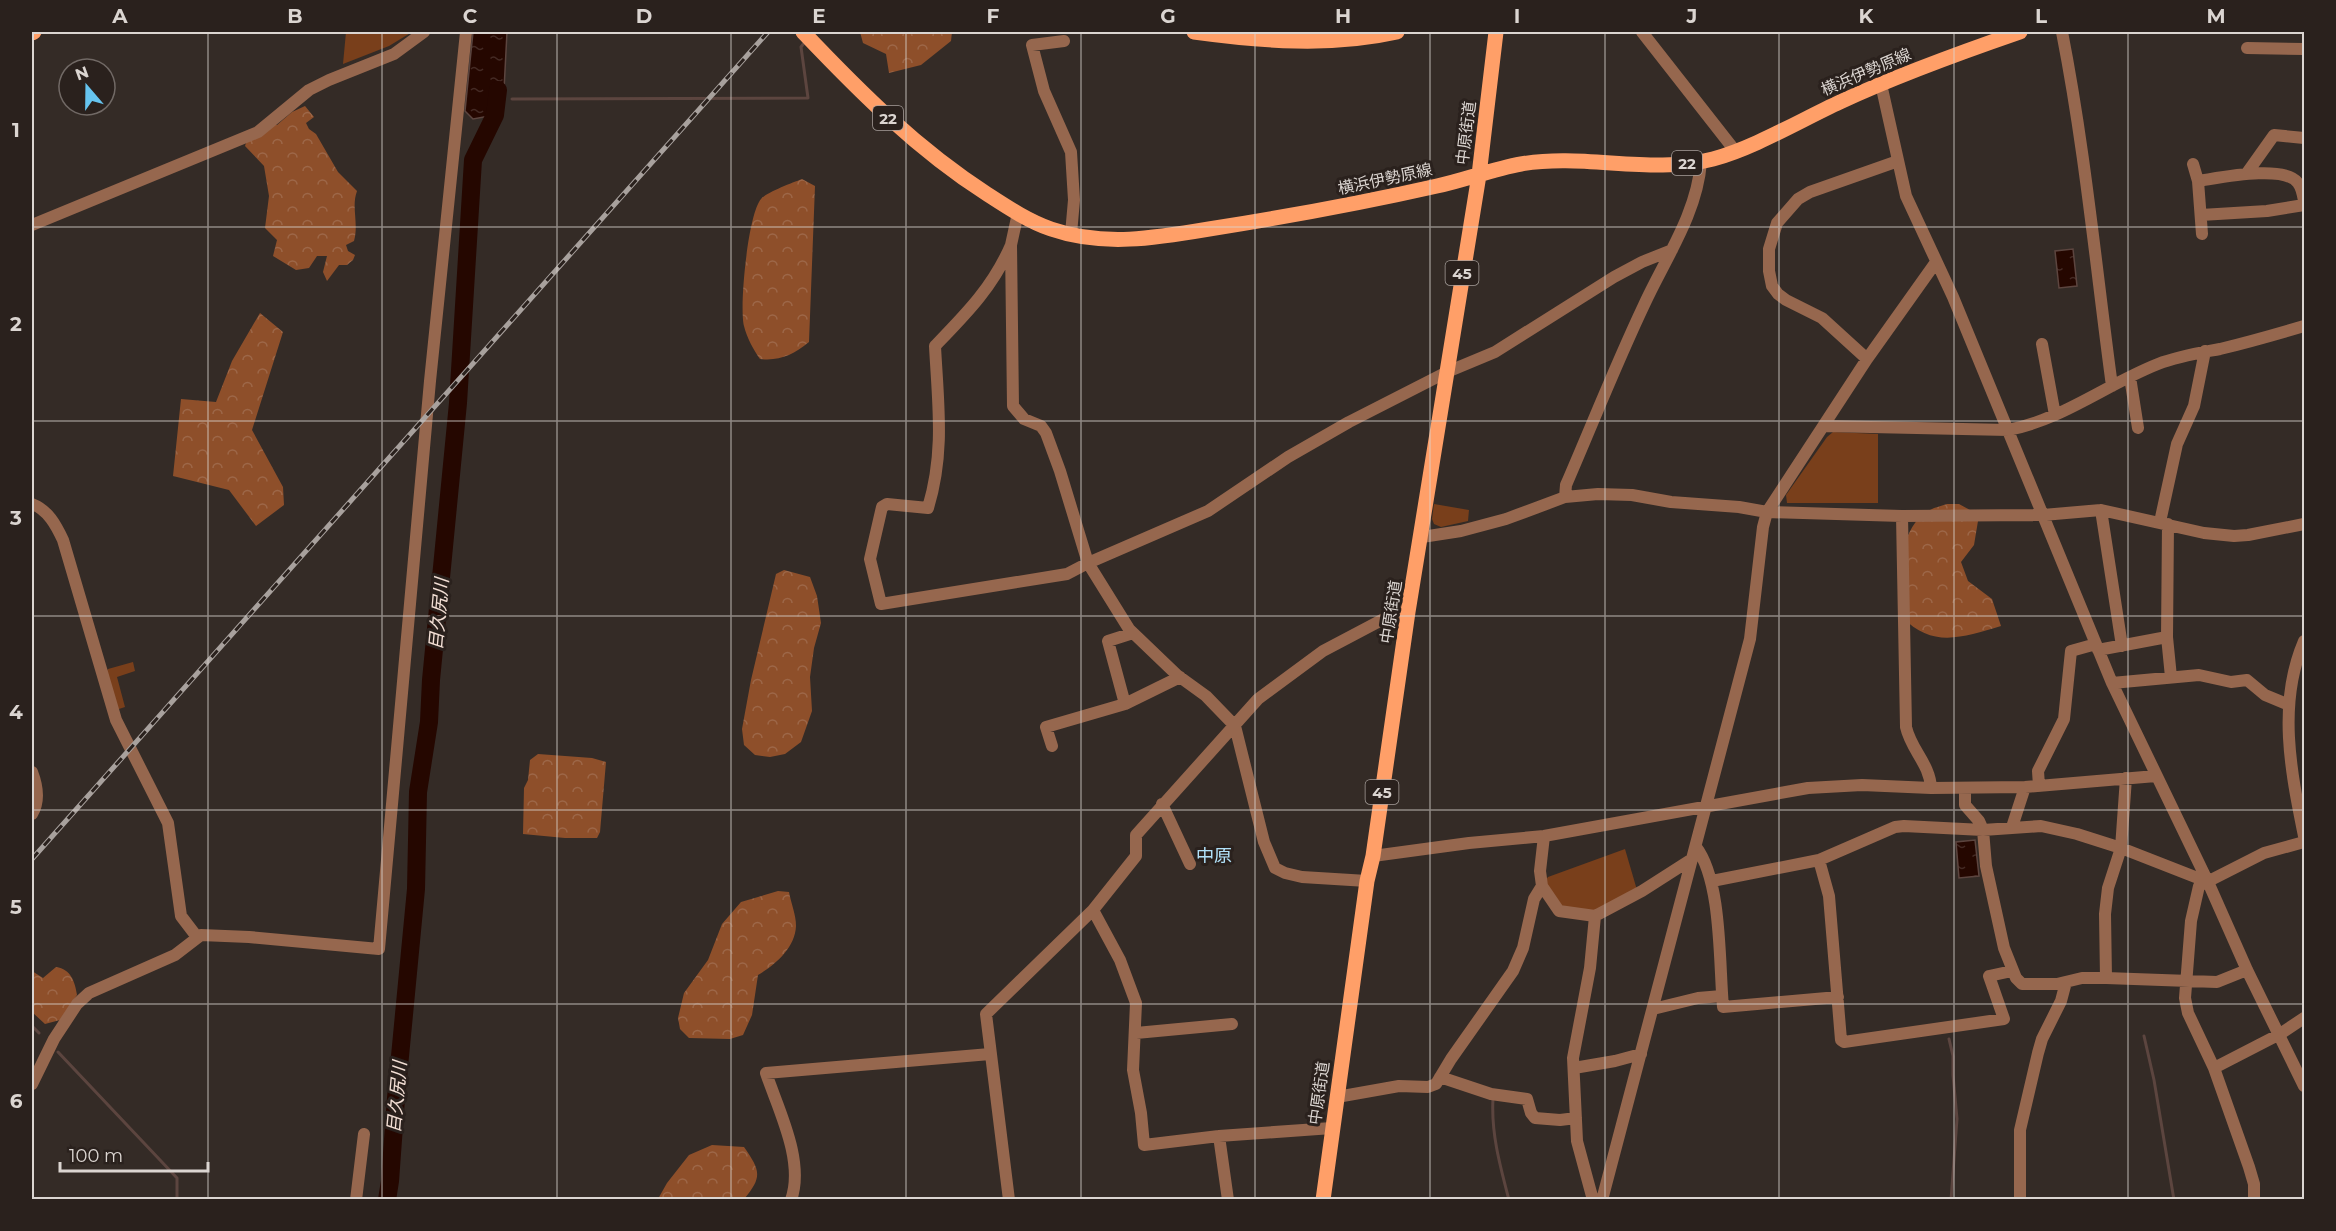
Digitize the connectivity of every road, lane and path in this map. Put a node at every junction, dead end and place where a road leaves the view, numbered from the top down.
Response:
1 (424, 32) edge
2 (466, 32) edge
3 (1194, 32) edge
4 (1396, 32) edge
5 (1496, 32) edge
6 (1642, 32) edge
7 (2020, 32) edge
8 (2061, 32) edge
9 (2002, 34) edge
10 (806, 35) edge
11 (1064, 41) dead end
12 (2254, 45) dead end
13 (2304, 49) edge
14 (1881, 84) junction
15 (2304, 138) edge
16 (1736, 152) junction
17 (1898, 161) junction
18 (1701, 162) junction
19 (2193, 164) dead end
20 (2247, 173) junction
21 (1479, 175) junction
22 (2198, 182) junction
23 (2304, 201) edge
24 (2304, 206) edge
25 (1018, 213) junction
26 (2201, 215) junction
27 (32, 225) edge
28 (1071, 234) junction
29 (2202, 234) dead end
30 (1011, 245) junction
31 (1672, 250) junction
32 (1936, 262) junction
33 (2304, 326) edge
34 (2042, 344) dead end
35 (2205, 351) junction
36 (1867, 359) junction
37 (1447, 372) junction
38 (2130, 377) junction
39 (2112, 386) junction
40 (2055, 415) junction
41 (1825, 426) junction
42 (2138, 428) dead end
43 (2008, 430) junction
44 (1565, 497) junction
45 (32, 504) edge
46 (2101, 510) junction
47 (1767, 512) junction
48 (2043, 515) junction
49 (1902, 516) junction
50 (2164, 523) junction
51 (2304, 524) edge
52 (1422, 537) junction
53 (1088, 563) junction
54 (1408, 612) junction
55 (1132, 633) junction
56 (2167, 637) junction
57 (2304, 641) edge
58 (2122, 646) junction
59 (2097, 647) junction
60 (1180, 677) junction
61 (2171, 677) junction
62 (2112, 683) junction
63 (1125, 704) junction
64 (2289, 705) junction
65 (1235, 726) junction
66 (1052, 746) dead end
67 (32, 772) edge
68 (2156, 776) junction
69 (2126, 778) junction
70 (2039, 786) junction
71 (2025, 787) junction
72 (1931, 788) junction
73 (1965, 788) junction
74 (1162, 804) junction
75 (1706, 807) junction
76 (32, 814) edge
77 (2012, 827) junction
78 (1983, 830) junction
79 (1544, 836) junction
80 (2304, 836) edge
81 (2304, 842) edge
82 (2121, 848) junction
83 (1694, 853) junction
84 (1373, 856) junction
85 (1819, 860) junction
86 (1190, 864) dead end
87 (1367, 881) junction
88 (1712, 881) junction
89 (2208, 882) junction
90 (1542, 886) junction
91 (1093, 910) junction
92 (1595, 916) junction
93 (196, 937) junction
94 (2247, 970) junction
95 (2012, 971) junction
96 (2106, 978) junction
97 (2066, 982) junction
98 (2185, 982) junction
99 (1722, 996) junction
100 (1838, 997) junction
101 (1653, 1009) junction
102 (2304, 1018) edge
103 (1232, 1024) dead end
104 (1136, 1033) junction
105 (2280, 1034) junction
106 (990, 1054) junction
107 (1641, 1054) junction
108 (1574, 1068) junction
109 (2214, 1068) junction
110 (1440, 1077) junction
111 (32, 1084) edge
112 (2304, 1086) edge
113 (1337, 1098) junction
114 (1576, 1118) junction
115 (1332, 1128) junction
116 (364, 1134) dead end
117 (1219, 1136) junction
118 (356, 1200) edge
119 (791, 1200) edge
120 (1009, 1200) edge
121 (1228, 1200) edge
122 (1323, 1200) edge
123 (1593, 1200) edge
124 (1602, 1200) edge
125 (2020, 1200) edge
126 (2254, 1200) edge

1 - 27 street
2 - 93 street
3 - 4 main road
5 - 21 main road, 中原街道 / 45
6 - 16 street
7 - 9 main road, 横浜伊勢原線 / 22
8 - 39 street
9 - 14 main road, 横浜伊勢原線 / 22
10 - 25 main road, 横浜伊勢原線 / 22
11 - 28 street
12 - 13 street
14 - 16 main road, 横浜伊勢原線 / 22
14 - 17 street
15 - 20 street
16 - 18 main road, 横浜伊勢原線 / 22
17 - 32 street
17 - 36 street
18 - 21 main road, 横浜伊勢原線 / 22
18 - 31 street
19 - 22 street
20 - 22 street
20 - 23 street
21 - 28 main road, 横浜伊勢原線 / 22
21 - 37 main road, 中原街道 / 45
22 - 26 street
24 - 26 street
25 - 28 main road, 横浜伊勢原線 / 22
25 - 30 street
26 - 29 street
30 - 53 street
30 - 53 street
31 - 37 street
31 - 44 street
32 - 36 street
32 - 43 street
33 - 35 street
34 - 40 street
35 - 38 street
35 - 50 street
36 - 41 street
37 - 52 main road, 中原街道 / 45
37 - 53 street
38 - 39 street
38 - 42 street
39 - 40 street
40 - 43 street
41 - 43 street
41 - 47 street
43 - 48 street
44 - 47 street
44 - 52 street
45 - 93 street
46 - 48 street
46 - 50 street
46 - 58 street
47 - 49 street
47 - 75 street
48 - 49 street
48 - 59 street
49 - 72 street
50 - 51 street
50 - 56 street
52 - 54 main road, 中原街道 / 45
53 - 55 street
54 - 65 street
54 - 84 main road, 中原街道 / 45
55 - 60 street
55 - 63 street
56 - 58 street
56 - 61 street
57 - 64 street
58 - 59 street
59 - 62 street
59 - 70 street
60 - 63 street
60 - 65 street
61 - 62 street
61 - 64 street
62 - 68 street
63 - 66 street
64 - 80 street
65 - 74 street
65 - 87 street
67 - 76 street
68 - 69 street
68 - 89 street
69 - 70 street
69 - 82 street
70 - 71 street
71 - 73 street
71 - 77 street
72 - 73 street
72 - 75 street
73 - 78 street
74 - 86 street
74 - 91 street
75 - 79 street
75 - 83 street
77 - 78 street
77 - 82 street
78 - 85 street
78 - 95 street
79 - 84 street
79 - 90 street
81 - 89 street
82 - 89 street
82 - 96 street
83 - 88 street
83 - 92 street
83 - 101 street
84 - 87 main road, 中原街道 / 45
85 - 88 street
85 - 100 street
87 - 113 main road, 中原街道 / 45
88 - 99 street
89 - 94 street
89 - 98 street
90 - 92 street
90 - 110 street
91 - 104 street
91 - 106 street
92 - 108 street
93 - 111 street
94 - 98 street
94 - 105 street
95 - 97 street
95 - 100 street
96 - 97 street
96 - 98 street
97 - 125 street
98 - 109 street
99 - 100 street
99 - 101 street
101 - 107 street
102 - 105 street
103 - 104 street
104 - 117 street
105 - 109 street
105 - 112 street
106 - 119 street
106 - 120 street
107 - 108 street
107 - 124 street
108 - 114 street
109 - 126 street
110 - 113 street
110 - 114 street
113 - 115 main road, 中原街道 / 45
114 - 123 street
115 - 117 street
115 - 122 main road, 中原街道 / 45
116 - 118 street
117 - 121 street

